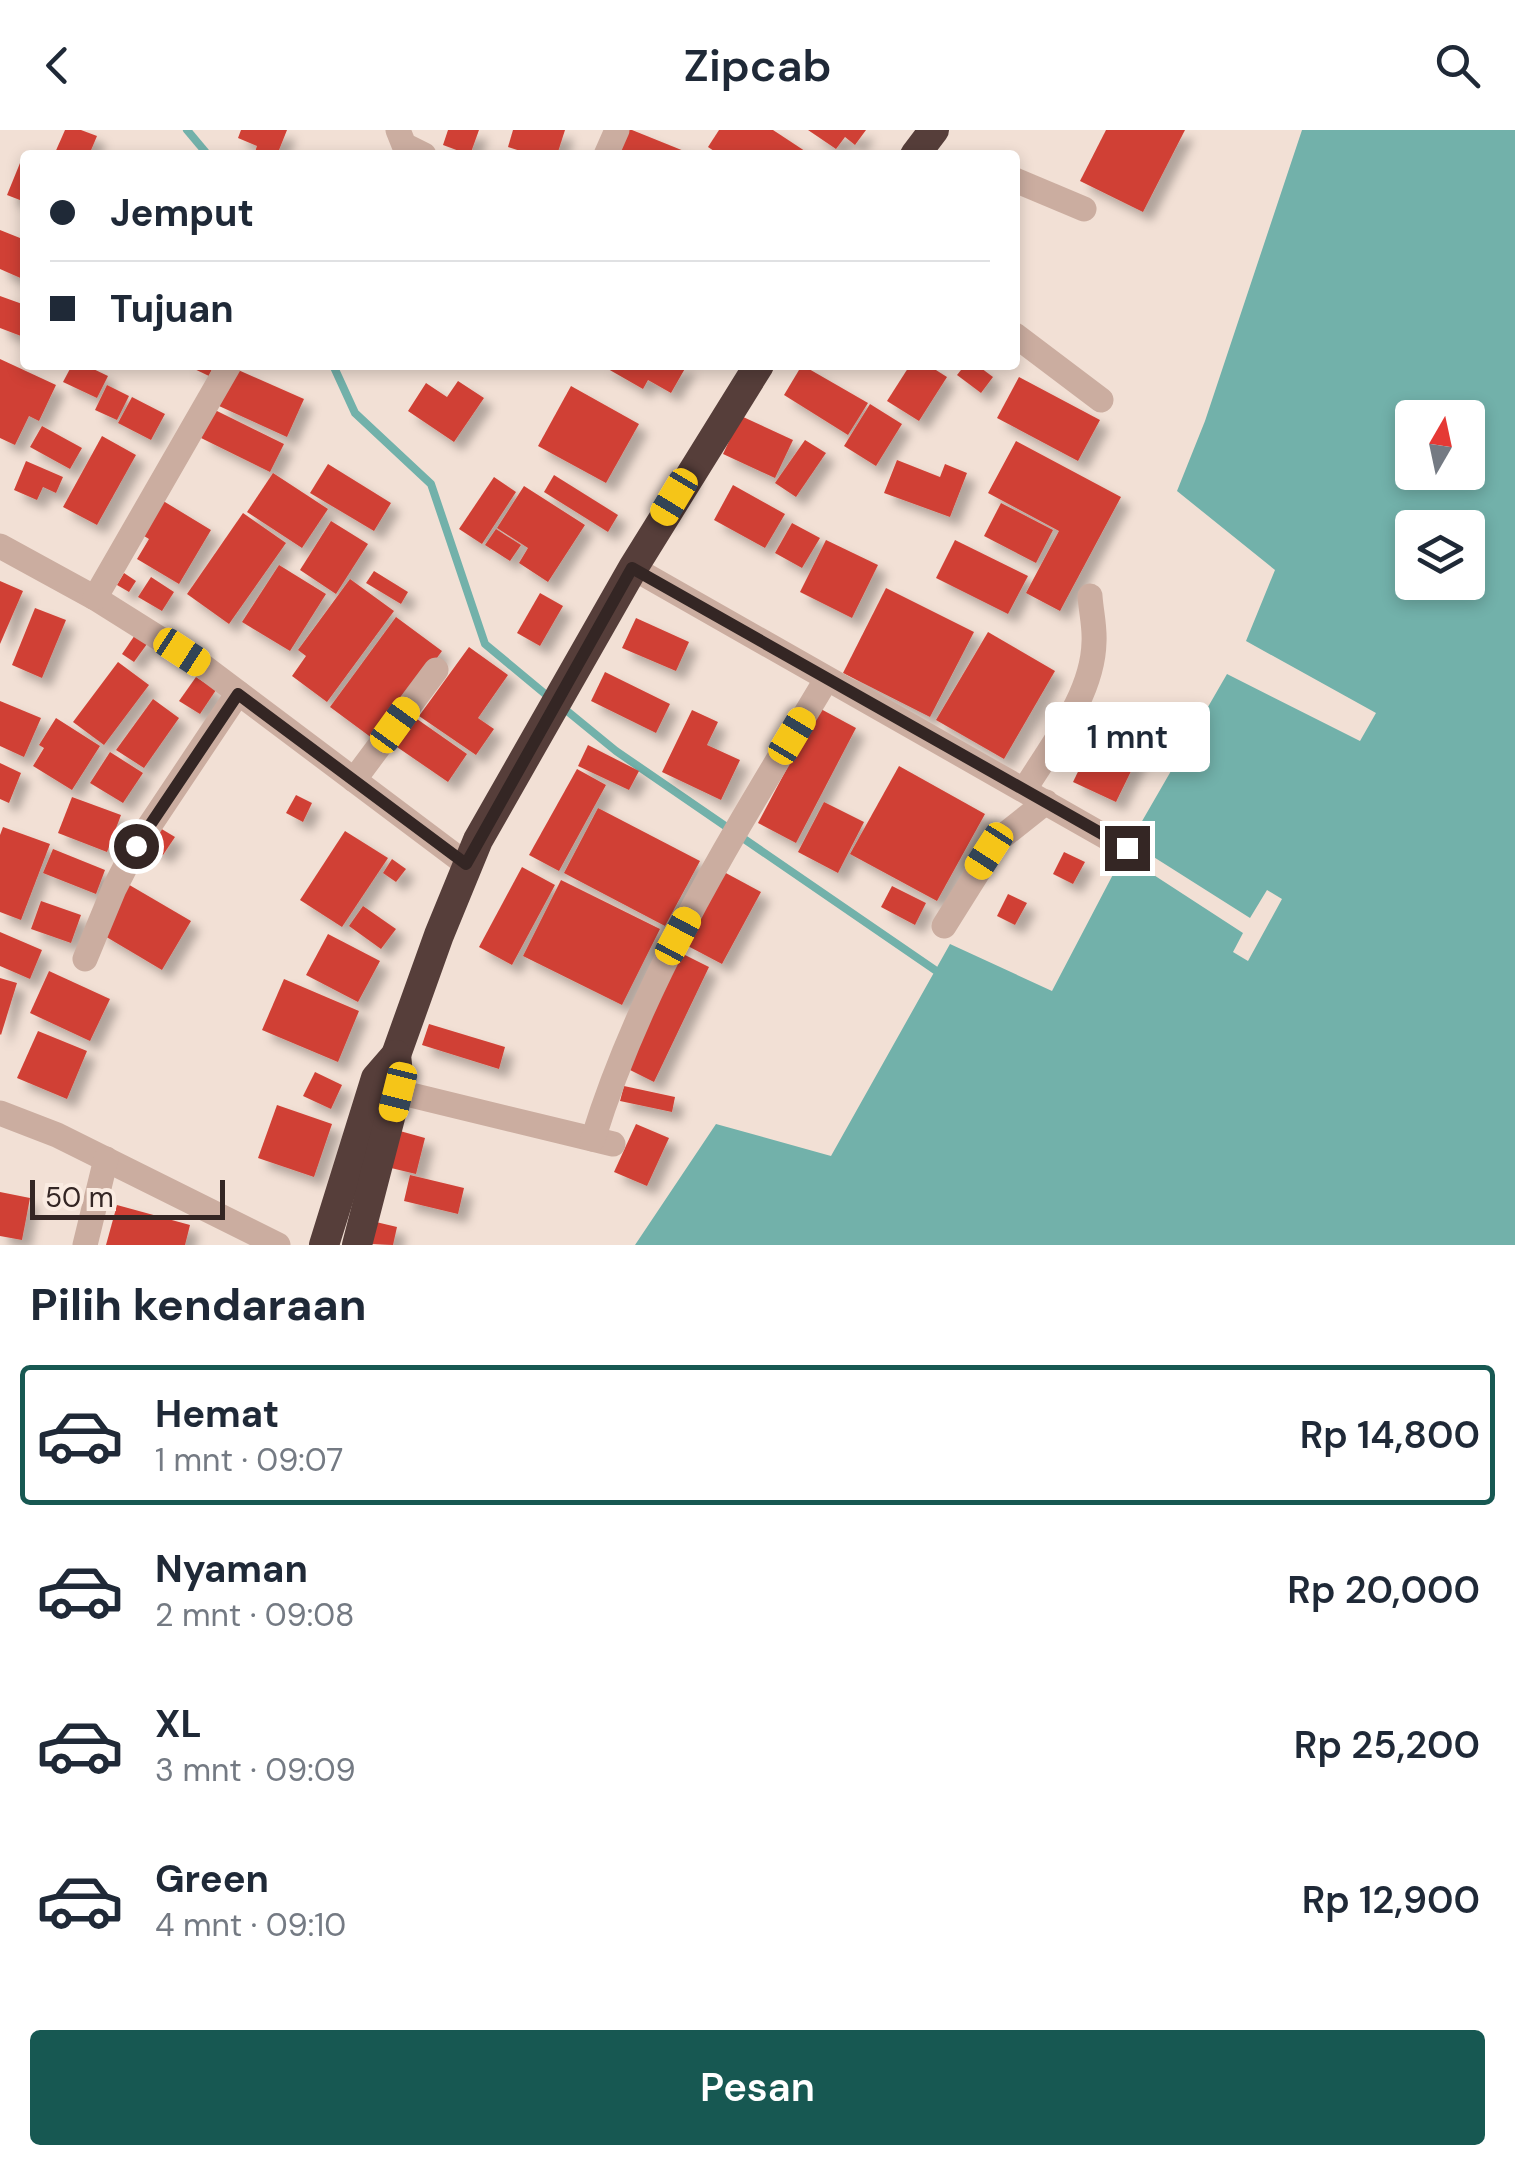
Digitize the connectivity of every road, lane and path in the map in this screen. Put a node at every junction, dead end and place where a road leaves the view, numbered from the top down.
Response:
1 (398, 130) edge
2 (934, 130) edge
3 (415, 150) edge
4 (919, 150) edge
5 (1020, 182) edge
6 (1084, 209) dead end
7 (1020, 339) edge
8 (225, 370) edge
9 (756, 370) edge
10 (1101, 400) dead end
11 (0, 546) edge
12 (632, 568) junction
13 (1090, 596) dead end
14 (95, 598) junction
15 (436, 670) dead end
16 (826, 680) junction
17 (238, 694) junction
18 (354, 780) junction
19 (1036, 796) junction
20 (1127, 848) dead end
21 (466, 864) junction
22 (944, 926) dead end
23 (85, 959) dead end
24 (385, 1089) junction
25 (0, 1112) edge
26 (106, 1159) junction
27 (85, 1245) edge
28 (278, 1245) edge
29 (324, 1245) edge
30 (357, 1245) edge

1 - 3 street
2 - 4 highway
5 - 6 street
7 - 10 street
8 - 14 street
9 - 12 highway
11 - 14 street
12 - 16 street
12 - 21 highway
13 - 19 street
14 - 17 street
15 - 18 street
16 - 19 street
16 - 24 street
17 - 18 street
17 - 23 street
18 - 21 street
19 - 20 street
19 - 22 street
21 - 24 highway
24 - 29 highway
24 - 30 highway
25 - 26 street
26 - 27 street
26 - 28 street

